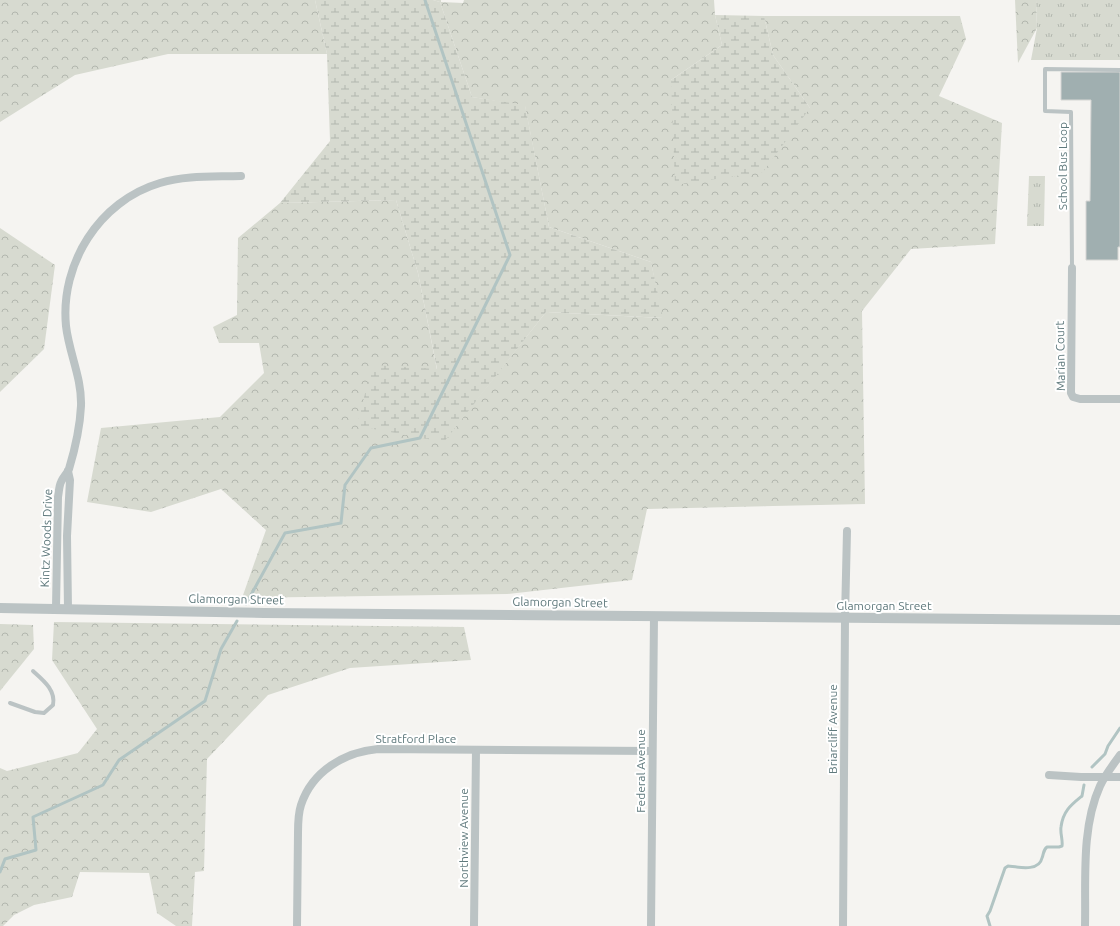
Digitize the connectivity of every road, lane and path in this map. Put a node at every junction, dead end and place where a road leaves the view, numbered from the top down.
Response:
1 (1120, 70) edge
2 (241, 176) dead end
3 (1072, 268) joint
4 (1120, 399) edge
5 (68, 471) junction
6 (847, 531) dead end
7 (57, 536) junction
8 (67, 536) junction
9 (0, 608) edge
10 (56, 608) junction
11 (68, 609) junction
12 (654, 616) junction
13 (845, 618) junction
14 (1120, 620) edge
15 (33, 671) dead end
16 (10, 702) dead end
17 (476, 750) junction
18 (652, 751) junction
19 (1120, 755) edge
20 (1049, 776) dead end
21 (1105, 777) junction
22 (1120, 777) edge
23 (297, 926) edge
24 (474, 926) edge
25 (651, 926) edge
26 (843, 926) edge
27 (1086, 926) edge

1 - 3 lane, School Bus Loop
2 - 5 street, Kintz Woods Drive
3 - 4 street, Marian Court
5 - 7 street, Kintz Woods Drive
5 - 8 street, Kintz Woods Drive
6 - 13 street, Briarcliff Avenue
7 - 8 street
7 - 10 street, Kintz Woods Drive
8 - 11 street, Kintz Woods Drive
9 - 10 street, Glamorgan Street
10 - 11 street, Glamorgan Street
11 - 12 street, Glamorgan Street
12 - 13 street, Glamorgan Street
12 - 18 street, Federal Avenue
13 - 14 street, Glamorgan Street
13 - 26 street, Briarcliff Avenue
15 - 16 lane
17 - 18 street, Stratford Place
17 - 23 street, Stratford Place
17 - 24 street, Northview Avenue
18 - 25 street, Federal Avenue
19 - 21 street
20 - 21 street
21 - 22 street
21 - 27 street

